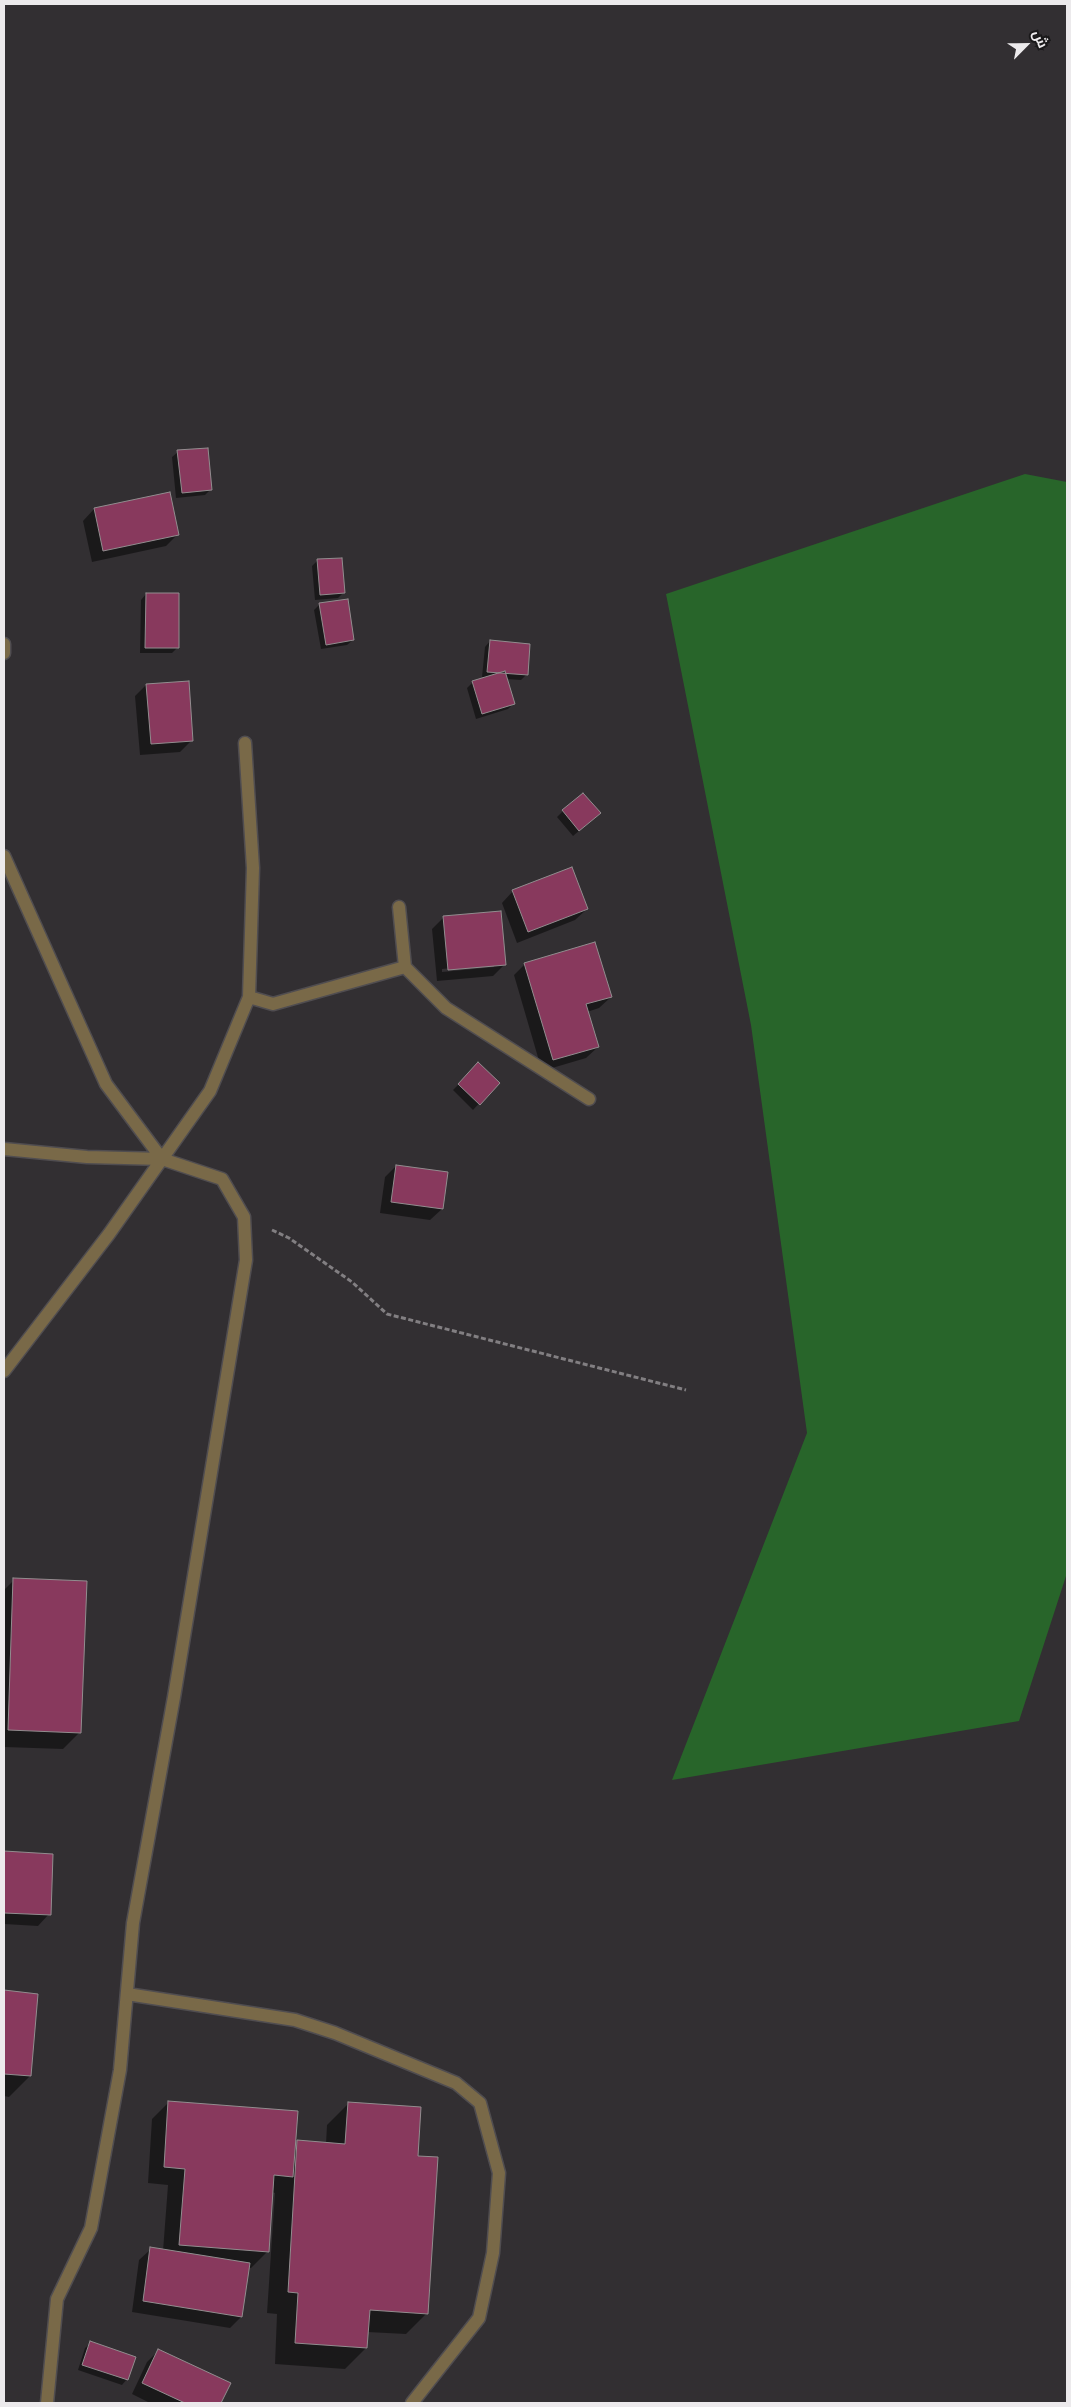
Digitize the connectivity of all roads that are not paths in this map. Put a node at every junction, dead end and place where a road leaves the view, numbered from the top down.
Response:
1 (4, 644) edge
2 (4, 653) edge
3 (245, 743) dead end
4 (4, 856) edge
5 (399, 907) dead end
6 (405, 967) junction
7 (249, 997) junction
8 (589, 1099) dead end
9 (4, 1149) edge
10 (162, 1159) junction
11 (4, 1371) edge
12 (127, 1994) junction
13 (47, 2403) edge
14 (412, 2403) edge

1 - 2 street
3 - 7 street
4 - 10 street
5 - 6 street
6 - 7 street
6 - 8 street
7 - 10 street
9 - 10 street
10 - 11 street
10 - 12 street
12 - 13 street
12 - 14 street

